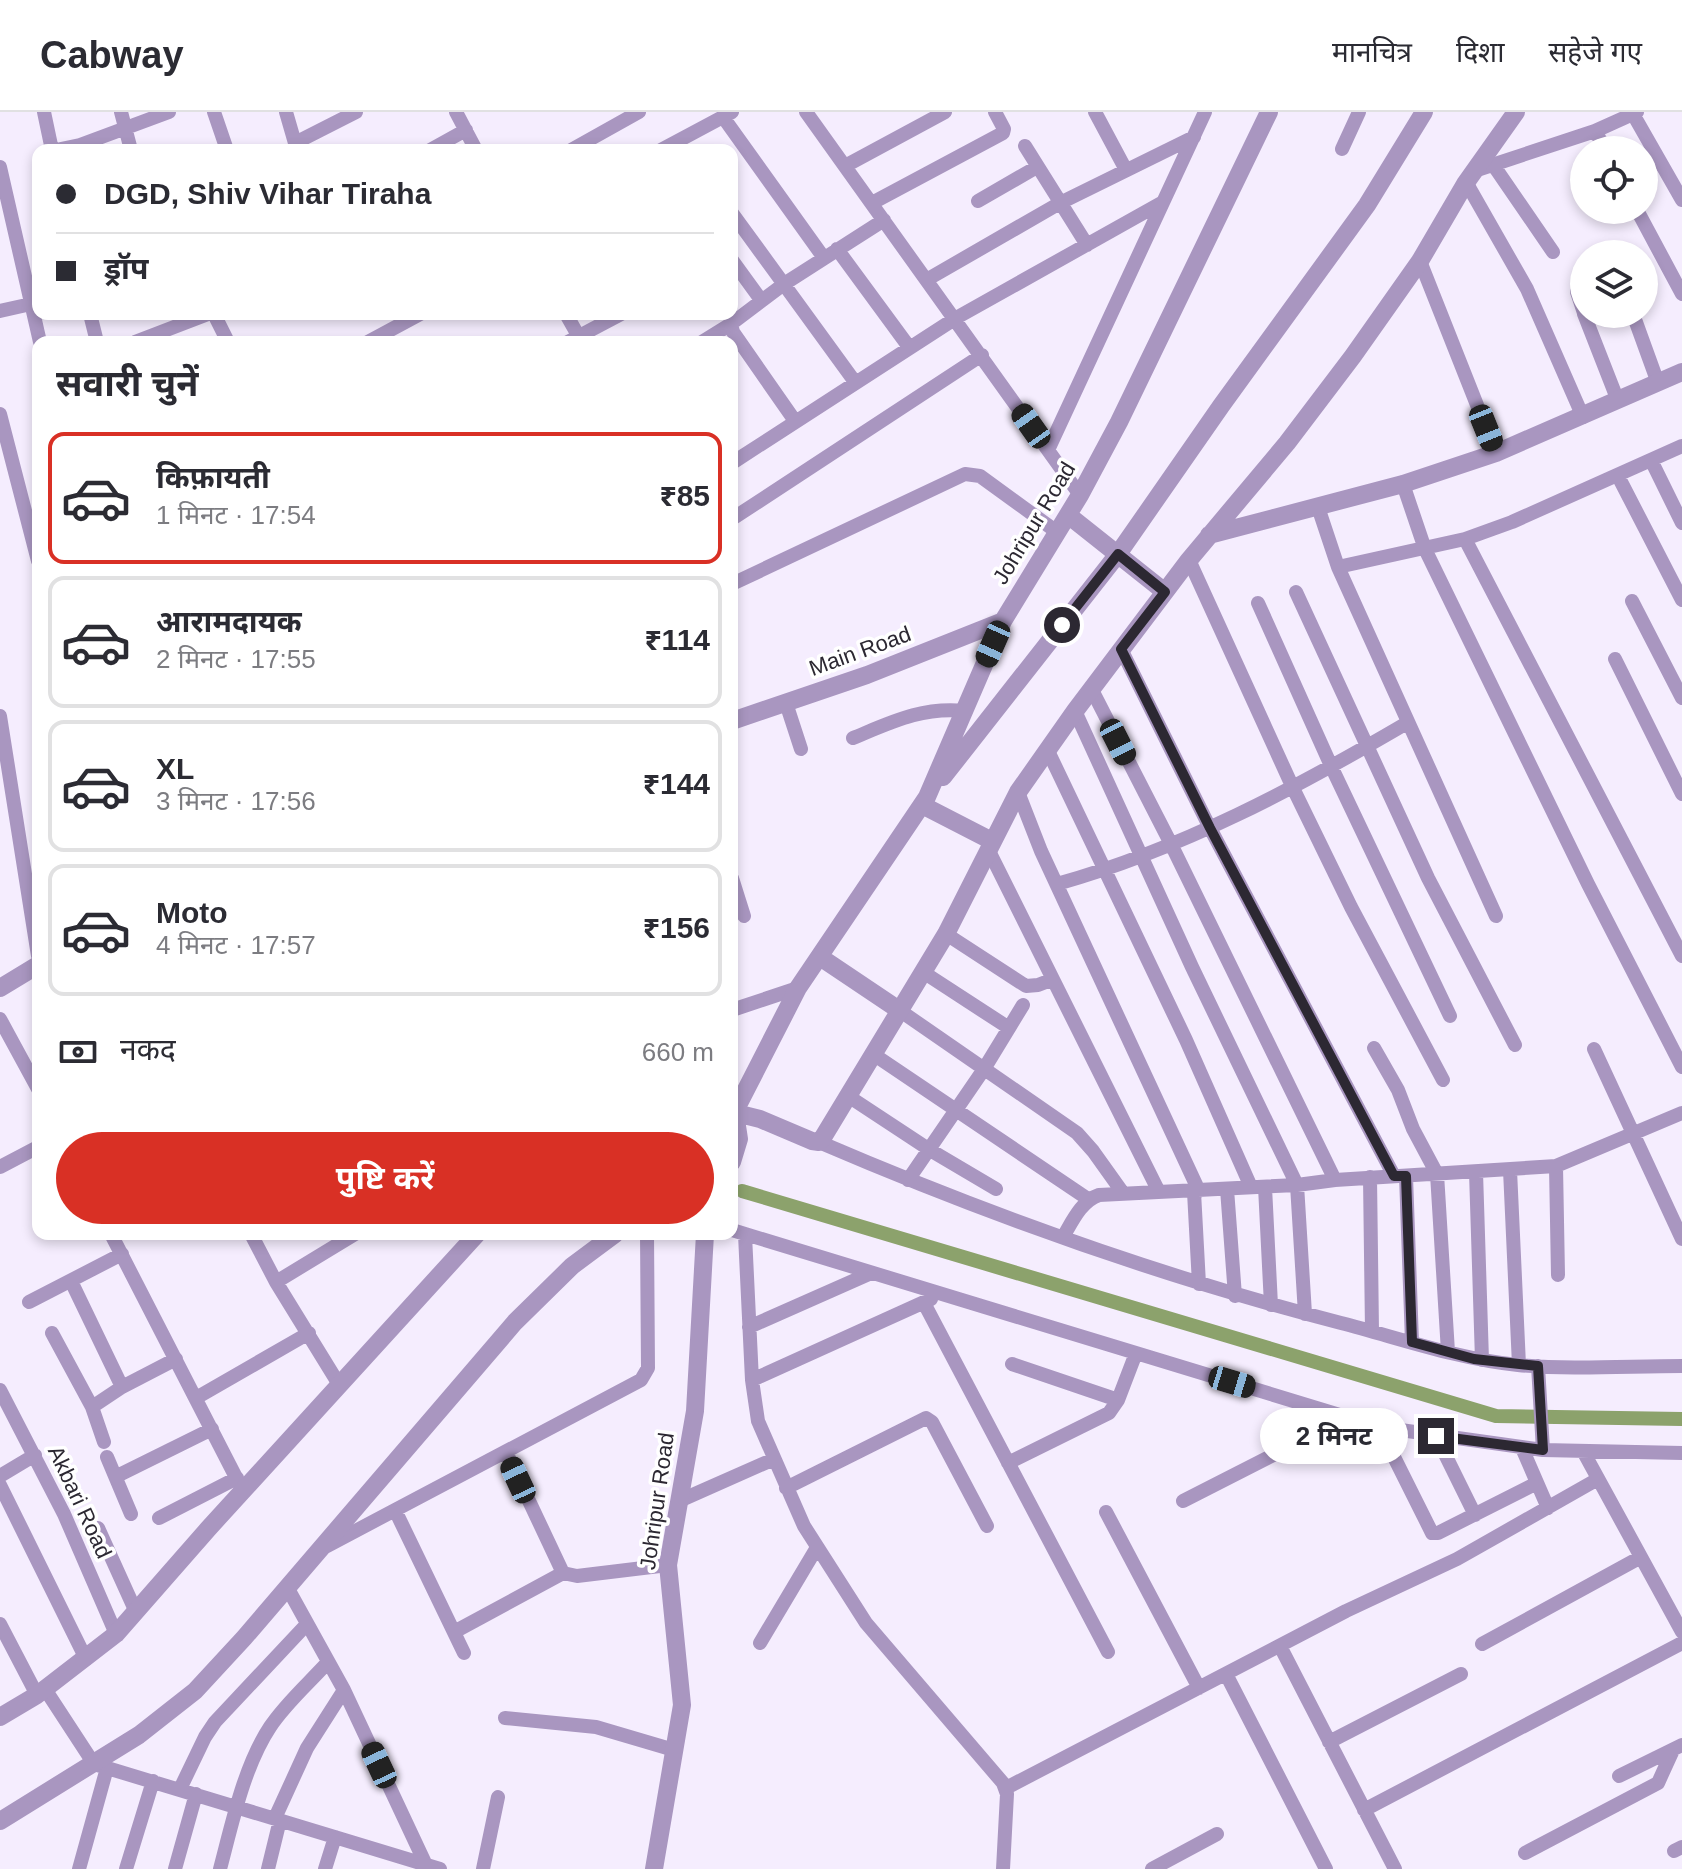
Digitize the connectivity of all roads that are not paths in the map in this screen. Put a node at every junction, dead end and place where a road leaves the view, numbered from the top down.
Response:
1 (44, 112) edge
2 (121, 112) edge
3 (169, 112) edge
4 (214, 112) edge
5 (286, 112) edge
6 (356, 112) edge
7 (456, 112) edge
8 (639, 112) edge
9 (806, 112) edge
10 (945, 112) edge
11 (995, 112) edge
12 (1095, 112) edge
13 (1269, 112) edge
14 (1359, 112) edge
15 (1424, 112) edge
16 (1516, 112) edge
17 (1635, 113) edge
18 (728, 114) edge
19 (1201, 115) edge
20 (1615, 116) edge
21 (126, 129) junction
22 (466, 130) junction
23 (1595, 131) junction
24 (1598, 136) edge
25 (1194, 137) junction
26 (52, 144) edge
27 (75, 144) edge
28 (130, 144) edge
29 (225, 144) edge
30 (295, 144) edge
31 (301, 144) edge
32 (441, 144) edge
33 (473, 144) edge
34 (582, 144) edge
35 (684, 144) edge
36 (1025, 146) dead end
37 (1342, 149) dead end
38 (845, 166) junction
39 (1494, 166) junction
40 (0, 167) edge
41 (1037, 167) junction
42 (1126, 170) junction
43 (1470, 177) junction
44 (1682, 200) edge
45 (978, 201) dead end
46 (1163, 202) junction
47 (872, 203) junction
48 (1060, 203) junction
49 (884, 220) junction
50 (738, 221) edge
51 (1644, 224) edge
52 (1087, 245) junction
53 (837, 249) junction
54 (1553, 252) dead end
55 (824, 258) junction
56 (1420, 261) junction
57 (738, 268) edge
58 (928, 279) junction
59 (784, 284) junction
60 (1682, 294) edge
61 (761, 300) junction
62 (31, 304) junction
63 (32, 308) edge
64 (0, 311) edge
65 (738, 318) edge
66 (956, 318) junction
67 (192, 320) edge
68 (409, 320) edge
69 (609, 320) edge
70 (736, 320) edge
71 (731, 324) junction
72 (1590, 328) edge
73 (1638, 328) edge
74 (151, 336) edge
75 (379, 336) edge
76 (579, 336) edge
77 (712, 336) edge
78 (736, 336) edge
79 (738, 339) edge
80 (909, 347) junction
81 (982, 355) junction
82 (1682, 372) edge
83 (855, 382) junction
84 (1658, 383) junction
85 (1618, 401) junction
86 (0, 414) edge
87 (1583, 417) junction
88 (795, 421) junction
89 (1682, 446) edge
90 (1048, 450) junction
91 (1496, 453) junction
92 (738, 459) edge
93 (1651, 460) junction
94 (1618, 476) junction
95 (1403, 484) junction
96 (1080, 495) junction
97 (1318, 507) junction
98 (738, 515) edge
99 (1068, 515) junction
100 (1682, 523) edge
101 (1057, 532) junction
102 (1209, 535) junction
103 (32, 538) edge
104 (1465, 539) junction
105 (1425, 549) junction
106 (1118, 554) junction
107 (1189, 560) junction
108 (1338, 567) junction
109 (738, 581) edge
110 (1158, 587) junction
111 (1296, 592) dead end
112 (1682, 600) edge
113 (1632, 601) dead end
114 (1258, 603) dead end
115 (1003, 621) junction
116 (1121, 649) junction
117 (1615, 659) dead end
118 (1092, 690) junction
119 (1682, 698) edge
120 (786, 703) junction
121 (964, 711) junction
122 (1075, 711) junction
123 (0, 716) edge
124 (738, 719) edge
125 (1407, 723) junction
126 (853, 738) dead end
127 (2, 745) edge
128 (1367, 746) junction
129 (801, 749) dead end
130 (1048, 751) junction
131 (1332, 768) junction
132 (1293, 788) junction
133 (1018, 792) junction
134 (1682, 794) edge
135 (924, 801) junction
136 (1210, 828) junction
137 (986, 842) junction
138 (1171, 844) junction
139 (1142, 855) junction
140 (1105, 871) junction
141 (1057, 884) junction
142 (738, 897) edge
143 (744, 916) dead end
144 (1496, 916) dead end
145 (32, 921) edge
146 (946, 934) junction
147 (1682, 956) edge
148 (820, 957) junction
149 (32, 969) edge
150 (923, 972) junction
151 (1051, 980) junction
152 (0, 988) edge
153 (798, 988) junction
154 (1023, 1005) dead end
155 (738, 1008) edge
156 (899, 1010) junction
157 (1450, 1016) dead end
158 (0, 1019) edge
159 (1009, 1028) junction
160 (1515, 1045) dead end
161 (1374, 1048) dead end
162 (1594, 1049) dead end
163 (873, 1054) junction
164 (1682, 1067) edge
165 (984, 1069) junction
166 (32, 1078) edge
167 (1443, 1080) dead end
168 (848, 1096) junction
169 (738, 1104) edge
170 (956, 1110) junction
171 (1682, 1113) edge
172 (738, 1115) edge
173 (1633, 1136) junction
174 (819, 1142) junction
175 (32, 1150) edge
176 (930, 1150) junction
177 (1556, 1166) junction
178 (0, 1167) edge
179 (1510, 1170) junction
180 (1476, 1172) junction
181 (1437, 1174) junction
182 (1400, 1176) junction
183 (1370, 1177) junction
184 (908, 1180) junction
185 (1335, 1180) junction
186 (1297, 1185) junction
187 (1258, 1187) junction
188 (996, 1189) dead end
189 (1227, 1189) junction
190 (1158, 1190) junction
191 (1196, 1191) junction
192 (1123, 1193) junction
193 (1088, 1199) junction
194 (738, 1233) edge
195 (1063, 1237) junction
196 (1682, 1239) edge
197 (114, 1240) edge
198 (254, 1240) edge
199 (345, 1240) edge
200 (472, 1240) edge
201 (607, 1240) edge
202 (647, 1240) edge
203 (705, 1240) edge
204 (122, 1254) junction
205 (871, 1273) junction
206 (1558, 1275) dead end
207 (71, 1281) junction
208 (276, 1282) junction
209 (1199, 1284) junction
210 (942, 1294) junction
211 (1235, 1296) junction
212 (29, 1302) dead end
213 (924, 1303) junction
214 (1271, 1305) junction
215 (1305, 1314) junction
216 (749, 1327) junction
217 (1372, 1331) junction
218 (52, 1333) dead end
219 (309, 1333) junction
220 (1412, 1342) junction
221 (1448, 1352) junction
222 (1136, 1353) junction
223 (176, 1359) junction
224 (1482, 1360) junction
225 (1012, 1364) dead end
226 (1519, 1365) junction
227 (1538, 1366) junction
228 (1682, 1366) edge
229 (752, 1380) junction
230 (340, 1386) junction
231 (122, 1387) junction
232 (0, 1390) edge
233 (196, 1398) junction
234 (1118, 1400) junction
235 (92, 1407) junction
236 (1346, 1418) junction
237 (1379, 1427) junction
238 (212, 1429) junction
239 (1436, 1436) junction
240 (104, 1442) dead end
241 (1522, 1448) junction
242 (1543, 1450) junction
243 (1583, 1451) junction
244 (506, 1452) junction
245 (1682, 1453) edge
246 (35, 1455) junction
247 (107, 1457) dead end
248 (774, 1459) junction
249 (1008, 1463) junction
250 (0, 1476) edge
251 (117, 1476) junction
252 (1598, 1479) junction
253 (1537, 1483) junction
254 (240, 1484) junction
255 (0, 1485) edge
256 (786, 1488) junction
257 (679, 1501) junction
258 (1183, 1501) dead end
259 (1548, 1508) junction
260 (395, 1510) junction
261 (1106, 1512) dead end
262 (131, 1514) dead end
263 (1475, 1515) junction
264 (159, 1518) dead end
265 (987, 1526) dead end
266 (98, 1528) dead end
267 (816, 1549) junction
268 (319, 1550) junction
269 (1641, 1557) junction
270 (668, 1565) junction
271 (563, 1573) junction
272 (287, 1587) junction
273 (136, 1612) junction
274 (0, 1624) edge
275 (307, 1624) junction
276 (454, 1632) junction
277 (1682, 1632) edge
278 (116, 1634) junction
279 (760, 1643) dead end
280 (1682, 1643) edge
281 (1482, 1644) dead end
282 (1280, 1646) junction
283 (1108, 1652) dead end
284 (464, 1653) dead end
285 (86, 1659) junction
286 (328, 1662) junction
287 (1226, 1674) junction
288 (1461, 1674) dead end
289 (1199, 1688) junction
290 (344, 1690) junction
291 (41, 1692) junction
292 (0, 1717) edge
293 (505, 1718) dead end
294 (1329, 1742) junction
295 (1677, 1748) edge
296 (674, 1750) junction
297 (100, 1766) junction
298 (1619, 1776) dead end
299 (153, 1781) junction
300 (1006, 1788) junction
301 (180, 1789) junction
302 (196, 1794) junction
303 (498, 1797) dead end
304 (237, 1807) junction
305 (1364, 1810) junction
306 (277, 1819) junction
307 (0, 1821) edge
308 (1217, 1834) dead end
309 (335, 1837) junction
310 (1525, 1853) dead end
311 (433, 1867) edge
312 (79, 1869) edge
313 (126, 1869) edge
314 (175, 1869) edge
315 (220, 1869) edge
316 (268, 1869) edge
317 (325, 1869) edge
318 (483, 1869) edge
319 (654, 1869) edge
320 (1003, 1869) edge
321 (1152, 1869) edge
322 (1326, 1869) edge
323 (1395, 1869) edge

1 - 26 street
2 - 21 street
3 - 21 street
4 - 29 street
5 - 30 street
6 - 31 street
7 - 22 street
8 - 34 street
9 - 38 street
10 - 38 street
11 - 47 street
12 - 42 street
13 - 96 street, Johripur Road
14 - 37 street
15 - 106 street
16 - 43 street
17 - 20 street
17 - 44 street
18 - 35 street
18 - 55 street
19 - 25 street
20 - 23 street
21 - 27 street
21 - 28 street
22 - 32 street
22 - 33 street
23 - 24 street
23 - 39 street
25 - 42 street
25 - 46 street
36 - 41 street
38 - 47 street
39 - 43 street
39 - 54 street
40 - 62 street
41 - 45 street
41 - 48 street
42 - 48 street
43 - 56 street
43 - 87 street
46 - 52 street
46 - 90 street
47 - 49 street
48 - 52 street
48 - 58 street
49 - 53 street
49 - 58 street
50 - 59 street
51 - 60 street
52 - 66 street
53 - 55 street
53 - 80 street
55 - 59 street
56 - 91 street
56 - 102 street
57 - 61 street
58 - 66 street
59 - 61 street
59 - 83 street
61 - 65 street
62 - 63 street
62 - 64 street
66 - 80 street
66 - 81 street
67 - 74 street
68 - 75 street
69 - 76 street
70 - 71 street
71 - 77 street
71 - 78 street
72 - 85 street
73 - 84 street
79 - 88 street
80 - 83 street
81 - 90 street
81 - 98 street
82 - 84 street
83 - 88 street
84 - 85 street
85 - 87 street
86 - 103 street
87 - 91 street
88 - 92 street
89 - 93 street
90 - 96 street
91 - 95 street
93 - 94 street
93 - 100 street
94 - 104 street
94 - 112 street
95 - 97 street
95 - 105 street
96 - 99 street, Johripur Road
97 - 102 street
97 - 108 street
99 - 101 street, Johripur Road
99 - 106 street
101 - 109 street
101 - 115 street, Johripur Road
102 - 107 street
104 - 105 street
104 - 147 street
105 - 108 street
105 - 164 street
106 - 110 street
106 - 135 street
107 - 110 street
107 - 132 street
108 - 125 street
110 - 116 street
111 - 128 street
113 - 119 street
114 - 131 street
115 - 120 street, Main Road
115 - 121 street, Johripur Road
116 - 118 street
116 - 136 street
117 - 134 street
118 - 122 street
118 - 138 street
120 - 124 street, Main Road
120 - 129 street
121 - 126 street
121 - 135 street, Johripur Road
122 - 130 street
122 - 139 street
123 - 127 street
125 - 128 street
125 - 144 street
127 - 145 street
128 - 131 street
128 - 160 street
130 - 133 street
130 - 140 street
131 - 132 street
131 - 157 street
132 - 136 street
132 - 167 street
133 - 137 street
133 - 141 street
135 - 137 street
135 - 148 street, Johripur Road
136 - 138 street
136 - 182 street
137 - 146 street
137 - 151 street
138 - 139 street
138 - 185 street
139 - 140 street
139 - 186 street
140 - 141 street
140 - 187 street
141 - 191 street
142 - 143 street
146 - 150 street
146 - 151 street
148 - 153 street, Johripur Road
148 - 156 street
149 - 152 street
150 - 156 street
150 - 159 street
151 - 190 street
153 - 155 street
153 - 169 street, Johripur Road
154 - 159 street
156 - 163 street
156 - 165 street
158 - 166 street
159 - 165 street
161 - 181 street
162 - 173 street
163 - 168 street
163 - 170 street
165 - 170 street
165 - 192 street
168 - 174 street
168 - 176 street
170 - 176 street
170 - 193 street
171 - 173 street
172 - 174 street
173 - 177 street
173 - 196 street
174 - 184 street
175 - 178 street
176 - 184 street
176 - 188 street
177 - 179 street
177 - 206 street
179 - 180 street
179 - 226 street
180 - 181 street
180 - 224 street
181 - 182 street
181 - 221 street
182 - 183 street
182 - 220 street
183 - 185 street
183 - 217 street
184 - 195 street
185 - 186 street
186 - 187 street
186 - 215 street
187 - 189 street
187 - 214 street
189 - 191 street
189 - 211 street
190 - 191 street
190 - 192 street
191 - 209 street
192 - 193 street
193 - 195 street
194 - 205 street
194 - 216 street
195 - 209 street
197 - 204 street
198 - 208 street
199 - 208 street
200 - 230 street
201 - 268 street
202 - 244 street
203 - 257 street, Johripur Road
204 - 207 street
204 - 223 street
205 - 210 street
205 - 216 street
207 - 212 street
207 - 231 street
208 - 219 street
209 - 211 street
210 - 213 street
210 - 222 street
211 - 214 street
213 - 229 street
213 - 249 street
214 - 215 street
215 - 217 street
216 - 229 street
217 - 220 street
218 - 235 street
219 - 230 street
219 - 233 street
220 - 221 street
221 - 224 street
222 - 234 street
222 - 236 street
223 - 231 street
223 - 233 street
224 - 226 street
225 - 234 street
226 - 227 street
227 - 228 street
227 - 242 street
229 - 248 street
230 - 254 street
231 - 235 street
232 - 246 street, Akbari Road
233 - 238 street
234 - 249 street
235 - 240 street
236 - 237 street
236 - 258 street
237 - 239 street
237 - 263 street
238 - 251 street
238 - 254 street
239 - 241 street
239 - 263 street
241 - 242 street
241 - 253 street
242 - 243 street
243 - 245 street
243 - 252 street
244 - 260 street
244 - 271 street
246 - 250 street
246 - 278 street, Akbari Road
247 - 251 street
248 - 256 street
248 - 257 street
249 - 283 street
251 - 262 street
252 - 259 street
252 - 269 street
253 - 259 street
253 - 263 street
254 - 264 street
254 - 273 street
255 - 285 street
256 - 265 street
256 - 267 street
257 - 270 street, Johripur Road
259 - 282 street
260 - 268 street
260 - 276 street
261 - 289 street
266 - 273 street
267 - 279 street
267 - 300 street
268 - 272 street
269 - 277 street
269 - 281 street
270 - 271 street
270 - 296 street, Johripur Road
271 - 276 street
272 - 275 street
272 - 297 street
273 - 278 street
274 - 291 street
275 - 286 street
275 - 301 street
276 - 284 street
278 - 285 street
280 - 305 street
282 - 287 street
282 - 294 street
285 - 291 street
286 - 290 street
286 - 304 street
287 - 289 street
287 - 322 street
288 - 294 street
289 - 300 street
290 - 306 street
290 - 311 street
291 - 292 street
291 - 297 street
293 - 296 street
294 - 305 street
295 - 298 street
295 - 310 street
296 - 319 street, Johripur Road
297 - 299 street
297 - 307 street
297 - 312 street
299 - 301 street
299 - 313 street
300 - 320 street
301 - 302 street
302 - 304 street
302 - 314 street
303 - 318 street
304 - 306 street
304 - 315 street
305 - 323 street
306 - 309 street
306 - 316 street
308 - 321 street
309 - 311 street
309 - 317 street

